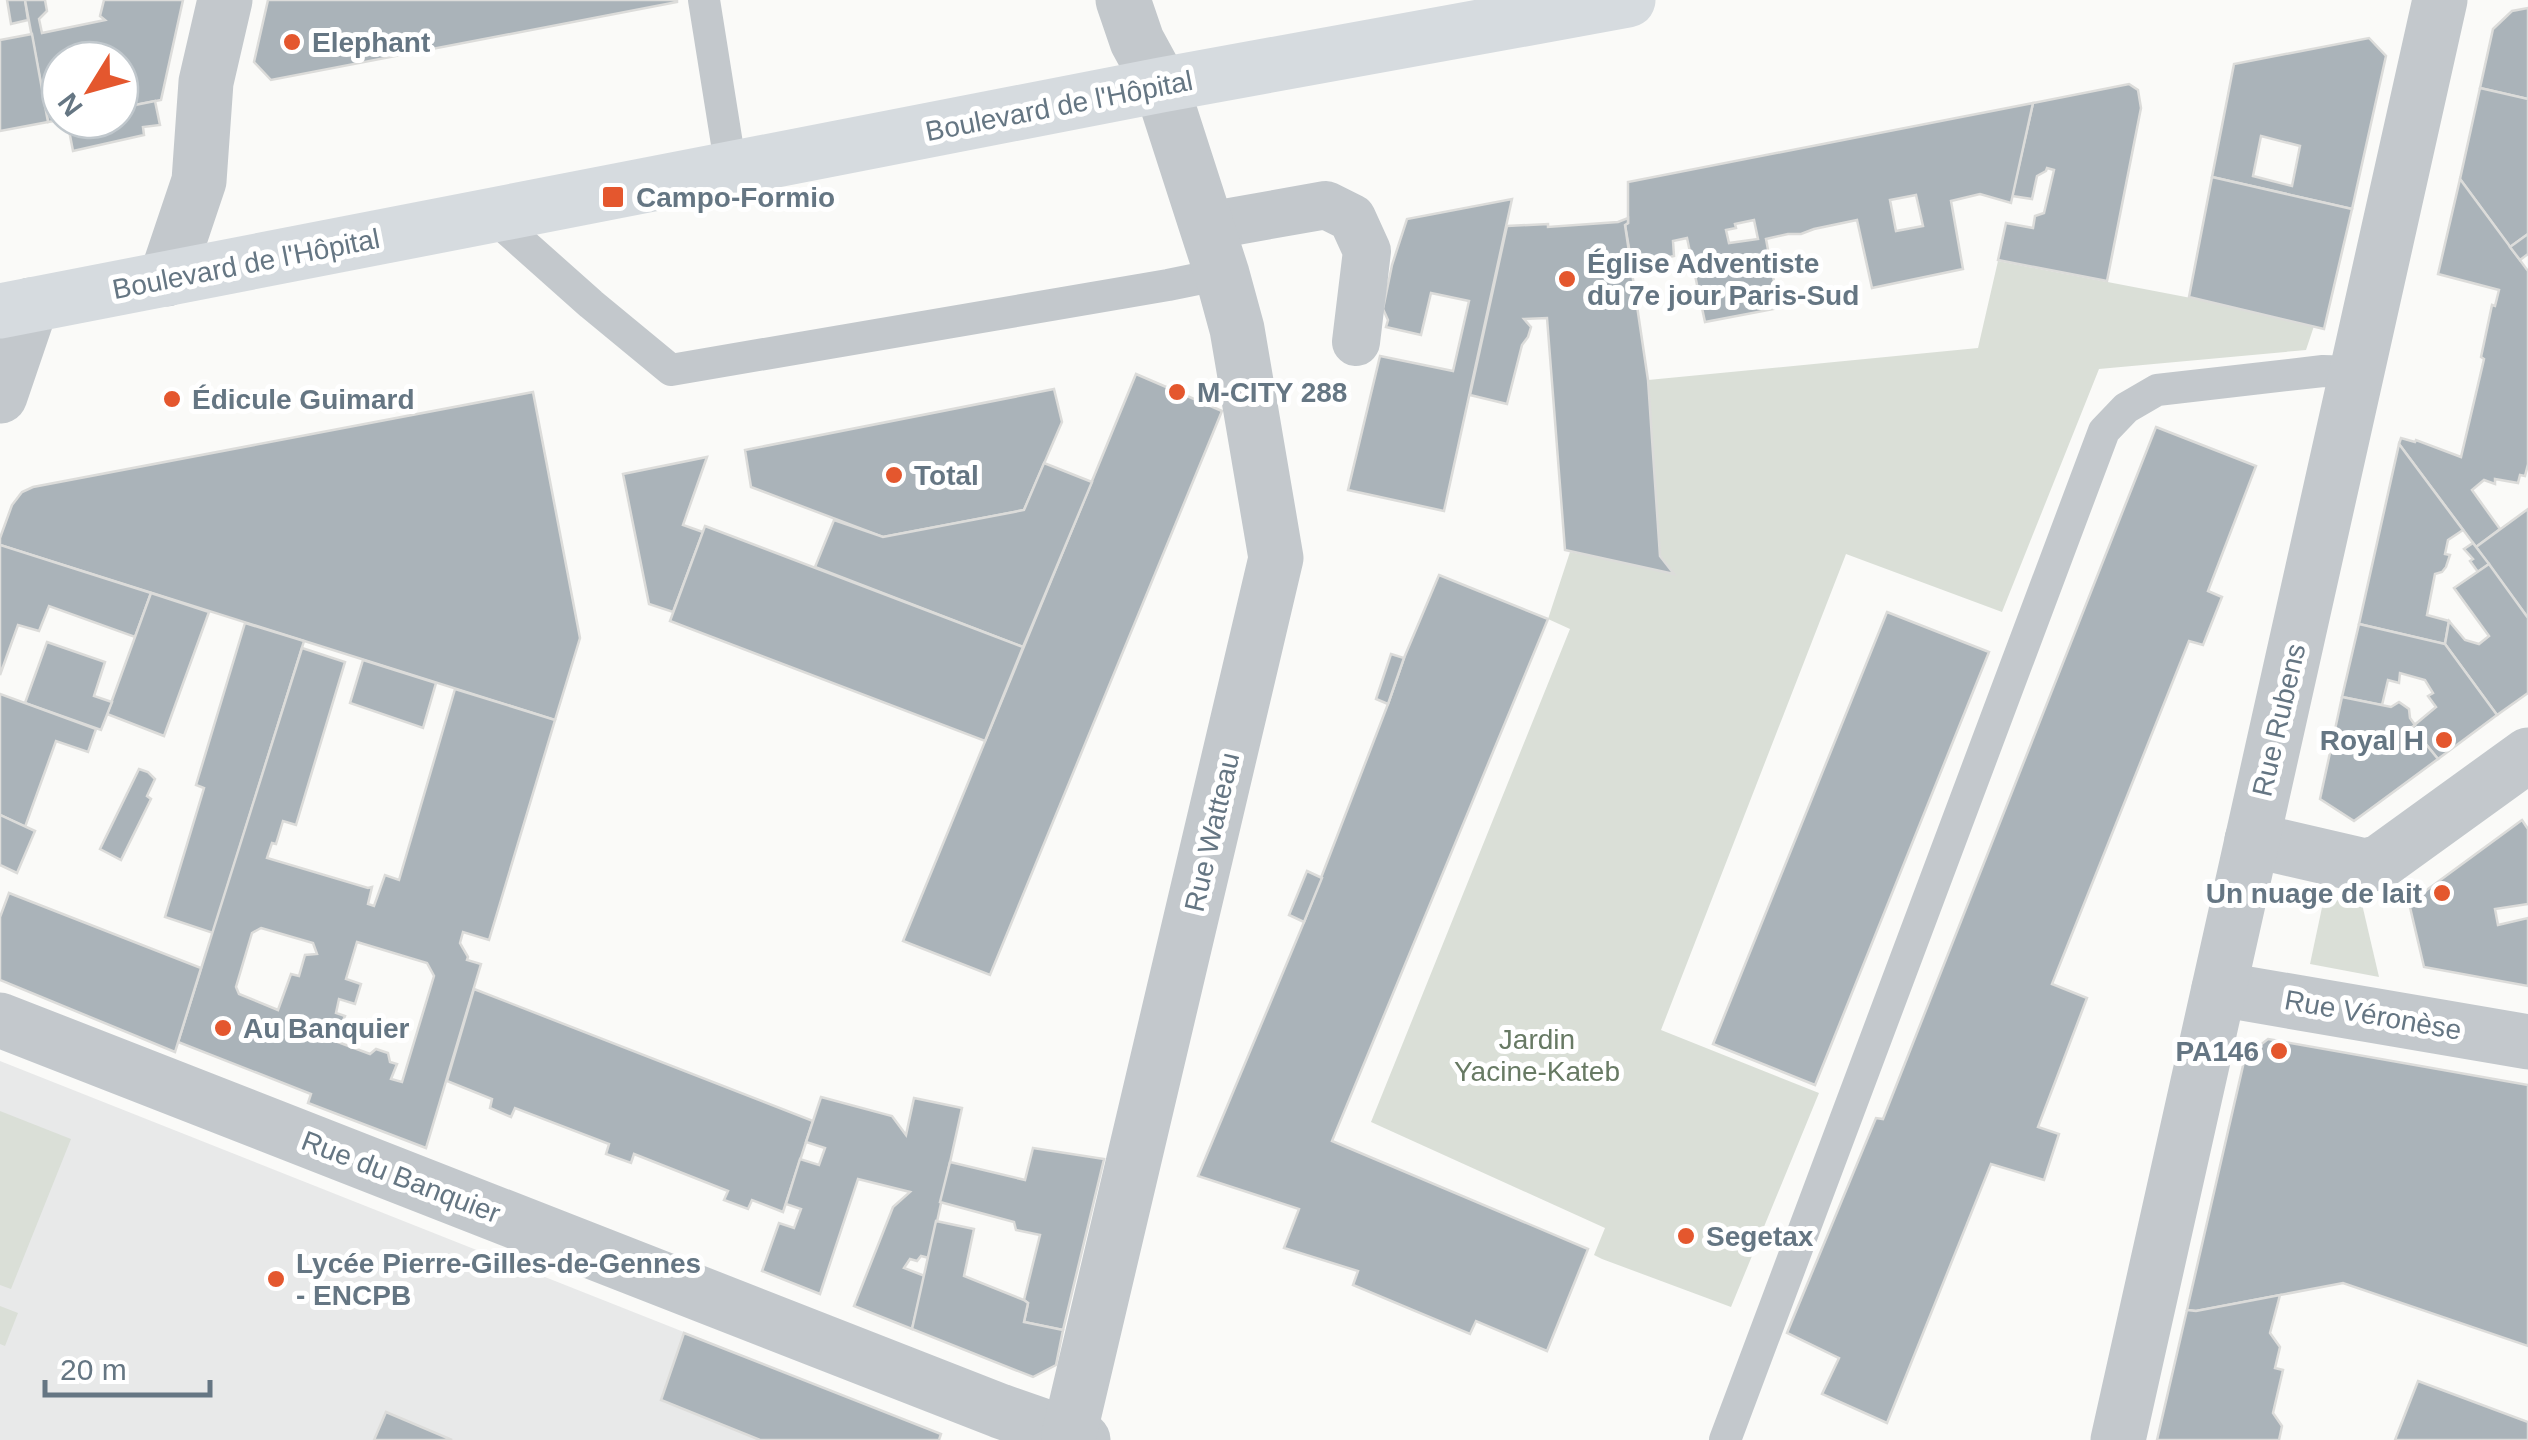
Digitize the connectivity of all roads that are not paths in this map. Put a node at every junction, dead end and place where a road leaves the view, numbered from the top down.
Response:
1 (225, 0) edge
2 (704, 0) edge
3 (1123, 0) edge
4 (1628, 0) edge
5 (2440, 0) edge
6 (1160, 85) junction
7 (731, 169) junction
8 (491, 215) junction
9 (1215, 250) junction
10 (166, 279) junction
11 (15, 308) edge
12 (1356, 342) dead end
13 (2356, 372) junction
14 (0, 396) edge
15 (2528, 754) edge
16 (2252, 840) junction
17 (2219, 989) junction
18 (0, 1020) edge
19 (2528, 1042) edge
20 (1076, 1438) edge
21 (1725, 1440) edge
22 (2118, 1440) edge

1 - 10 street
2 - 7 lane
3 - 6 street, Rue Watteau
4 - 6 main road, Boulevard de l'Hôpital
5 - 13 street, Rue Rubens
6 - 7 main road, Boulevard de l'Hôpital
6 - 9 street, Rue Watteau
7 - 8 main road, Boulevard de l'Hôpital
8 - 9 lane
8 - 10 main road, Boulevard de l'Hôpital
9 - 12 street
9 - 20 street, Rue Watteau
10 - 11 main road, Boulevard de l'Hôpital
11 - 14 street
13 - 16 street, Rue Rubens
13 - 21 lane
15 - 16 street
16 - 17 street, Rue Rubens
17 - 19 street, Rue Véronèse
17 - 22 street, Rue Rubens
18 - 20 street, Rue du Banquier

